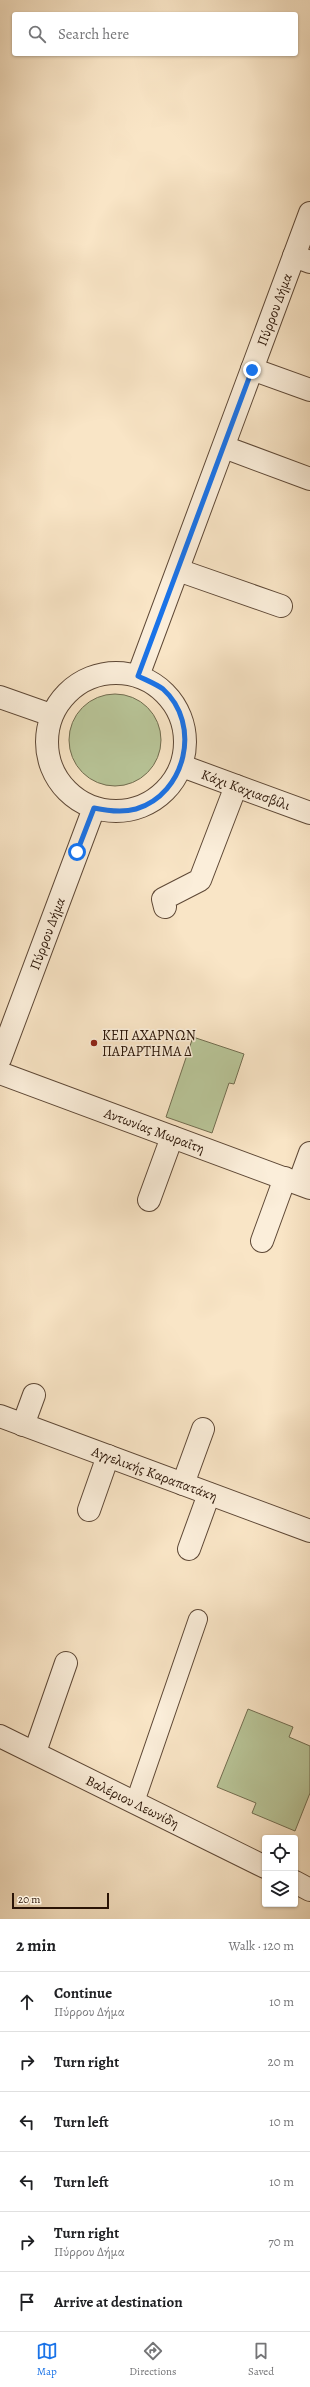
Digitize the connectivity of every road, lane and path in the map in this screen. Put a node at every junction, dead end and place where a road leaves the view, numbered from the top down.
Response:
1 (310, 213) edge
2 (302, 259) edge
3 (252, 370) junction
4 (310, 390) edge
5 (224, 447) junction
6 (310, 479) edge
7 (178, 570) junction
8 (281, 606) dead end
9 (138, 676) junction
10 (0, 697) edge
11 (51, 715) junction
12 (182, 766) junction
13 (236, 786) junction
14 (94, 808) junction
15 (310, 813) edge
16 (165, 907) dead end
17 (0, 1059) edge
18 (0, 1073) edge
19 (172, 1137) junction
20 (310, 1153) edge
21 (298, 1183) edge
22 (149, 1200) dead end
23 (262, 1241) dead end
24 (34, 1395) dead end
25 (0, 1416) edge
26 (23, 1425) junction
27 (203, 1429) dead end
28 (108, 1456) junction
29 (183, 1484) junction
30 (209, 1494) junction
31 (89, 1510) dead end
32 (310, 1531) edge
33 (189, 1549) dead end
34 (198, 1619) dead end
35 (66, 1663) dead end
36 (0, 1736) edge
37 (35, 1752) junction
38 (135, 1802) junction
39 (262, 1866) edge
40 (298, 1884) edge
41 (310, 1890) edge

1 - 2 street, Πύρρου Δήμα
2 - 3 street, Πύρρου Δήμα
3 - 4 street
3 - 5 street, Πύρρου Δήμα
5 - 6 street
5 - 7 street, Πύρρου Δήμα
7 - 8 street
7 - 9 street, Πύρρου Δήμα
9 - 11 street
9 - 12 street
10 - 11 street
11 - 14 street
12 - 13 street, Κάχι Καχιασβίλι
12 - 14 street
13 - 15 street, Κάχι Καχιασβίλι
13 - 16 street
14 - 17 street, Πύρρου Δήμα
18 - 19 street, Αντωνίας Μωραΐτη
19 - 21 street, Αντωνίας Μωραΐτη
19 - 22 street
20 - 21 street
21 - 23 street
24 - 26 street
25 - 26 street, Αγγελικής Καραπατάκη
26 - 28 street, Αγγελικής Καραπατάκη
27 - 29 street
28 - 29 street, Αγγελικής Καραπατάκη
28 - 31 street
29 - 30 street, Αγγελικής Καραπατάκη
30 - 32 street, Αγγελικής Καραπατάκη
30 - 33 street
34 - 38 lane
35 - 37 street
36 - 37 street, Βαλέριου Λεωνίδη
37 - 38 street, Βαλέριου Λεωνίδη
38 - 39 street, Βαλέριου Λεωνίδη
40 - 41 street

